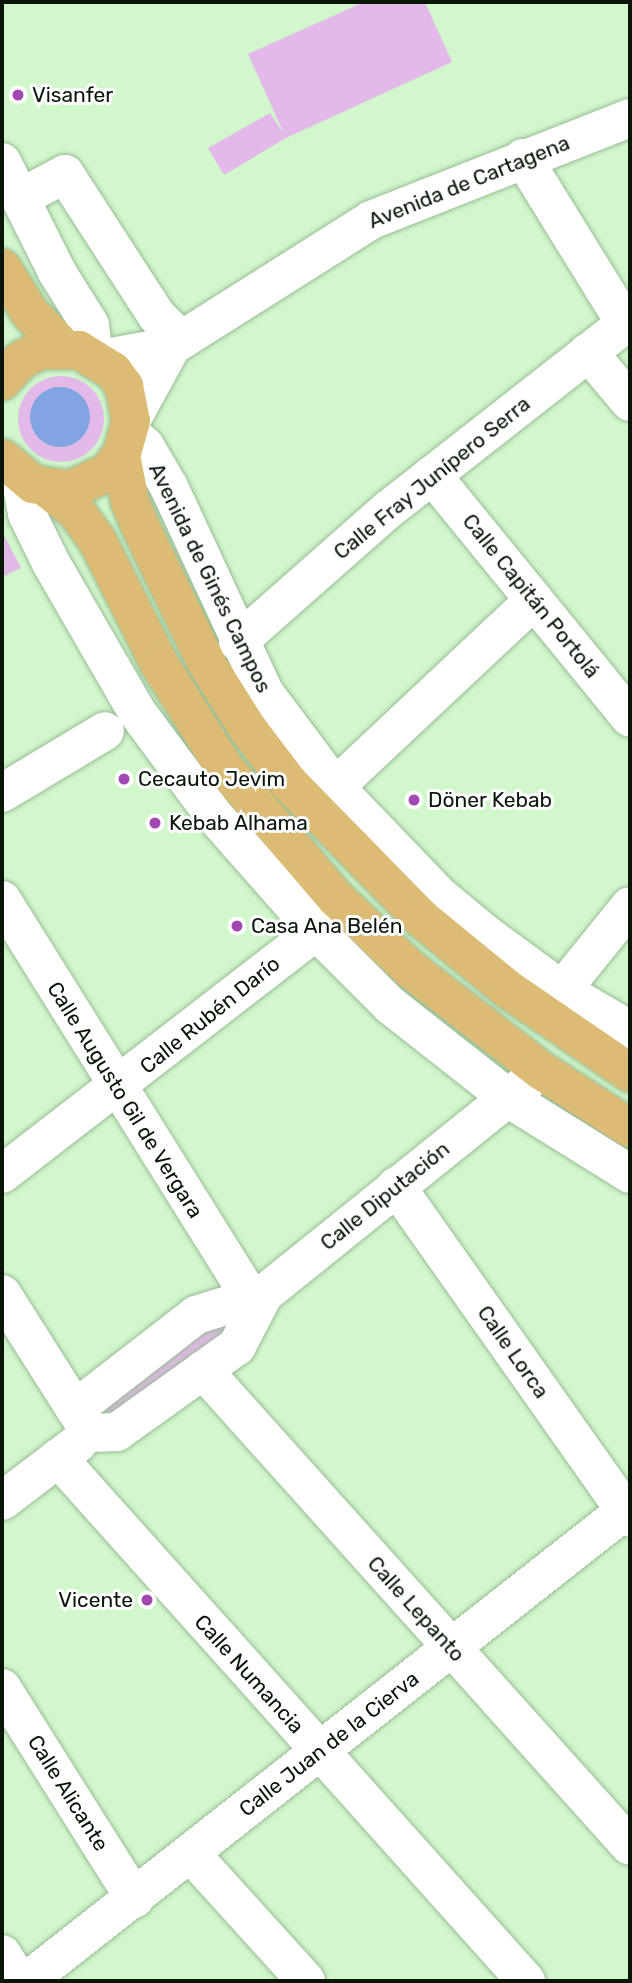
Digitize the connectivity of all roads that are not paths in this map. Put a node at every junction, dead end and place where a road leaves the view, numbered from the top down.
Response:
1 (630, 118) edge
2 (523, 158) junction
3 (2, 162) edge
4 (20, 198) junction
5 (2, 268) edge
6 (628, 322) edge
7 (176, 343) junction
8 (588, 352) junction
9 (86, 354) junction
10 (2, 381) edge
11 (630, 402) edge
12 (128, 436) junction
13 (17, 473) edge
14 (432, 475) junction
15 (534, 600) junction
16 (238, 642) junction
17 (626, 705) edge
18 (105, 731) dead end
19 (335, 787) junction
20 (2, 793) edge
21 (2, 900) edge
22 (630, 906) edge
23 (316, 930) junction
24 (562, 990) junction
25 (630, 1030) edge
26 (542, 1071) junction
27 (630, 1073) edge
28 (117, 1089) junction
29 (508, 1098) junction
30 (630, 1128) edge
31 (2, 1174) edge
32 (630, 1174) edge
33 (396, 1186) junction
34 (2, 1294) edge
35 (257, 1296) junction
36 (203, 1370) junction
37 (83, 1421) junction
38 (58, 1458) junction
39 (2, 1501) edge
40 (628, 1512) edge
41 (451, 1648) junction
42 (2, 1688) edge
43 (318, 1751) junction
44 (630, 1846) edge
45 (191, 1854) junction
46 (135, 1899) junction
47 (2, 1954) edge
48 (19, 1981) edge
49 (27, 1981) edge
50 (306, 1981) edge
51 (526, 1981) edge

1 - 2 street, Avenida de Cartagena
2 - 6 street
2 - 7 street, Avenida de Cartagena
3 - 4 street
4 - 7 street
4 - 9 street
5 - 9 main road
6 - 8 street, Calle Fray Junípero Serra
7 - 9 street, Avenida de Cartagena
7 - 12 street, Avenida de Cartagena
8 - 11 street
8 - 14 street, Calle Fray Junípero Serra
9 - 10 main road
9 - 12 main road
12 - 13 main road
12 - 16 street, Avenida de Ginés Campos
12 - 27 main road, Avenida de Ginés Campos
13 - 23 street
13 - 26 main road
14 - 15 street, Calle Capitán Portolá
14 - 16 street, Calle Fray Junípero Serra
15 - 17 street, Calle Capitán Portolá
15 - 19 street
16 - 19 street, Avenida de Ginés Campos
18 - 20 street
19 - 24 street, Avenida de Ginés Campos
21 - 28 street, Calle Augusto Gil de Vergara
22 - 24 street
23 - 28 street, Calle Rubén Darío
23 - 29 street
24 - 25 street, Avenida de Ginés Campos
26 - 29 street, Calle Diputación
26 - 30 main road
28 - 31 street, Calle Rubén Darío
28 - 35 street, Calle Augusto Gil de Vergara
29 - 32 street
29 - 33 street, Calle Diputación
33 - 35 street, Calle Diputación
33 - 40 street, Calle Lorca
34 - 37 street
35 - 36 street
35 - 37 street
36 - 37 street
36 - 41 street, Calle Lepanto
37 - 38 street
38 - 39 street
38 - 43 street, Calle Numancia
40 - 41 street, Calle Juan de la Cierva
41 - 43 street, Calle Juan de la Cierva
41 - 44 street, Calle Lepanto
42 - 46 street, Calle Alicante
43 - 45 street, Calle Juan de la Cierva
43 - 51 street, Calle Numancia
45 - 46 street, Calle Juan de la Cierva
45 - 50 street
46 - 49 street, Calle Juan de la Cierva
47 - 48 street

